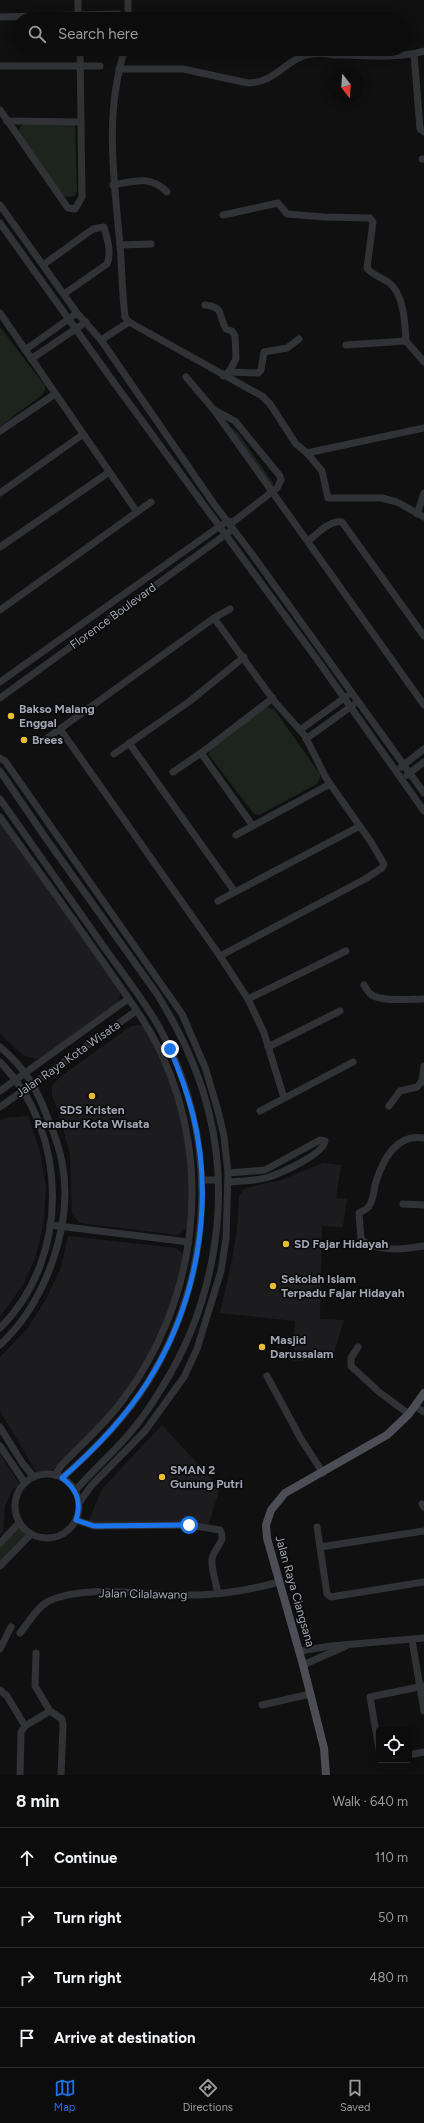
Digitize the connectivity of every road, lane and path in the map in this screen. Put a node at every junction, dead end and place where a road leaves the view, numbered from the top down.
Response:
1 (78, 0) edge
2 (128, 0) edge
3 (78, 12) edge
4 (128, 12) edge
5 (0, 17) edge
6 (12, 17) edge
7 (424, 51) edge
8 (414, 54) joint
9 (80, 56) edge
10 (123, 56) edge
11 (303, 56) edge
12 (81, 65) junction
13 (0, 66) edge
14 (100, 66) dead end
15 (119, 68) junction
16 (0, 110) edge
17 (7, 121) junction
18 (81, 122) junction
19 (424, 132) edge
20 (113, 185) junction
21 (167, 192) dead end
22 (0, 205) edge
23 (224, 215) dead end
24 (0, 223) edge
25 (151, 244) dead end
26 (120, 245) junction
27 (43, 265) junction
28 (64, 294) junction
29 (205, 305) dead end
30 (77, 313) junction
31 (1, 316) edge
32 (69, 320) junction
33 (86, 322) junction
34 (129, 322) junction
35 (75, 329) junction
36 (299, 339) dead end
37 (101, 340) junction
38 (406, 341) junction
39 (346, 345) dead end
40 (26, 350) junction
41 (31, 359) junction
42 (424, 362) edge
43 (226, 374) junction
44 (186, 377) dead end
45 (55, 394) junction
46 (214, 410) junction
47 (424, 428) edge
48 (0, 431) edge
49 (82, 435) junction
50 (307, 453) junction
51 (108, 473) junction
52 (273, 492) junction
53 (0, 493) edge
54 (424, 493) edge
55 (151, 502) dead end
56 (137, 512) junction
57 (417, 514) junction
58 (424, 517) edge
59 (231, 524) junction
60 (220, 526) junction
61 (226, 534) junction
62 (308, 541) junction
63 (0, 547) edge
64 (0, 610) edge
65 (230, 610) dead end
66 (214, 618) junction
67 (424, 636) edge
68 (244, 657) junction
69 (0, 682) edge
70 (351, 693) junction
71 (0, 698) edge
72 (273, 698) junction
73 (344, 699) junction
74 (358, 702) junction
75 (424, 705) edge
76 (350, 707) junction
77 (60, 729) junction
78 (300, 730) junction
79 (46, 739) dead end
80 (306, 740) junction
81 (129, 743) junction
82 (424, 749) edge
83 (114, 754) dead end
84 (202, 754) junction
85 (0, 758) edge
86 (424, 762) edge
87 (404, 764) junction
88 (0, 770) edge
89 (396, 770) junction
90 (173, 772) dead end
91 (410, 772) junction
92 (402, 779) junction
93 (330, 784) junction
94 (424, 793) edge
95 (0, 800) edge
96 (424, 811) edge
97 (0, 817) edge
98 (253, 826) junction
99 (360, 826) junction
100 (236, 835) dead end
101 (235, 892) junction
102 (218, 901) dead end
103 (346, 951) dead end
104 (220, 956) junction
105 (142, 973) junction
106 (157, 976) junction
107 (364, 985) dead end
108 (128, 999) junction
109 (248, 999) junction
110 (424, 999) edge
111 (136, 1011) junction
112 (340, 1011) dead end
113 (0, 1047) edge
114 (268, 1047) junction
115 (0, 1062) edge
116 (353, 1062) dead end
117 (424, 1066) edge
118 (205, 1067) junction
119 (26, 1073) junction
120 (15, 1080) junction
121 (199, 1081) junction
122 (423, 1082) edge
123 (34, 1083) junction
124 (0, 1091) edge
125 (23, 1091) junction
126 (284, 1098) junction
127 (389, 1106) dead end
128 (0, 1107) edge
129 (260, 1111) dead end
130 (186, 1132) junction
131 (424, 1138) edge
132 (198, 1142) junction
133 (228, 1173) junction
134 (202, 1180) junction
135 (218, 1180) junction
136 (228, 1182) junction
137 (403, 1204) dead end
138 (424, 1205) edge
139 (50, 1225) junction
140 (62, 1228) junction
141 (216, 1237) junction
142 (226, 1239) junction
143 (189, 1242) junction
144 (424, 1246) edge
145 (195, 1262) junction
146 (186, 1298) junction
147 (173, 1306) junction
148 (0, 1328) edge
149 (0, 1345) edge
150 (358, 1347) dead end
151 (267, 1376) dead end
152 (424, 1393) edge
153 (415, 1406) junction
154 (424, 1412) edge
155 (409, 1414) junction
156 (0, 1427) edge
157 (0, 1446) edge
158 (323, 1473) junction
159 (59, 1476) junction
160 (34, 1477) junction
161 (25, 1483) junction
162 (75, 1491) junction
163 (79, 1503) junction
164 (76, 1520) junction
165 (19, 1523) junction
166 (317, 1526) dead end
167 (424, 1531) edge
168 (31, 1534) junction
169 (0, 1543) edge
170 (320, 1547) junction
171 (0, 1566) edge
172 (279, 1582) junction
173 (424, 1582) edge
174 (218, 1593) junction
175 (11, 1627) dead end
176 (20, 1632) dead end
177 (424, 1638) edge
178 (412, 1640) junction
179 (350, 1644) junction
180 (0, 1649) edge
181 (300, 1651) junction
182 (36, 1653) dead end
183 (304, 1665) junction
184 (422, 1686) edge
185 (0, 1690) edge
186 (310, 1694) junction
187 (262, 1705) dead end
188 (50, 1711) junction
189 (424, 1711) edge
190 (25, 1726) junction
191 (376, 1732) edge
192 (424, 1752) edge
193 (412, 1754) edge
194 (20, 1775) edge
195 (61, 1775) edge
196 (326, 1775) edge

1 - 3 street
2 - 4 street
5 - 6 street
7 - 8 street
8 - 19 street
9 - 12 street
10 - 15 street
11 - 15 street
12 - 13 street
12 - 14 street
12 - 18 street
15 - 20 street
16 - 17 street
17 - 18 street
17 - 18 street
20 - 21 street
20 - 26 street
22 - 27 street
23 - 38 street
24 - 32 street
25 - 26 street
26 - 34 street
27 - 28 street
27 - 28 street
28 - 30 street
29 - 43 street
30 - 32 street
30 - 33 street
31 - 40 street
32 - 35 street
32 - 40 street
33 - 35 street
33 - 37 street
34 - 37 street
34 - 43 street
35 - 41 street
35 - 60 street
36 - 43 street
37 - 59 street
38 - 39 street
38 - 42 street
40 - 41 street
41 - 45 street
43 - 50 street
44 - 46 street
45 - 48 street
45 - 49 street
46 - 52 street
46 - 52 street
47 - 50 street
49 - 51 street
49 - 53 street
50 - 57 street
51 - 56 street
51 - 63 street
52 - 59 street
52 - 62 street
54 - 57 street
55 - 56 street
56 - 64 street
57 - 58 street
59 - 60 street, Florence Boulevard
59 - 61 street, Florence Boulevard
59 - 70 street
60 - 61 street
60 - 69 street, Florence Boulevard
61 - 71 street, Florence Boulevard
61 - 73 street
62 - 67 street
62 - 75 street
65 - 66 street
66 - 68 street
66 - 77 street
68 - 72 street
68 - 81 street
70 - 73 street
70 - 74 street
72 - 78 street
72 - 84 street
73 - 76 street
73 - 78 street
74 - 76 street
74 - 87 street
76 - 80 street
76 - 89 street
77 - 79 street
77 - 104 street
78 - 80 street
80 - 93 street
81 - 83 street
81 - 101 street
82 - 87 street
84 - 90 street
84 - 98 street
85 - 106 street
86 - 91 street
87 - 89 street
87 - 91 street
88 - 105 street
89 - 92 street
91 - 92 street
91 - 94 street
92 - 96 street
93 - 98 street
93 - 99 street
95 - 132 street
97 - 108 street
98 - 100 street
99 - 101 street
99 - 104 street
101 - 102 street
103 - 109 street
104 - 109 street
105 - 106 street
105 - 121 street
106 - 118 street
107 - 110 street
108 - 111 street
108 - 119 street, Jalan Raya Kota Wisata
109 - 114 street
111 - 123 street, Jalan Raya Kota Wisata
111 - 130 street
112 - 114 street
113 - 119 street
114 - 126 street
115 - 120 street
116 - 126 street
117 - 122 street
118 - 121 street
118 - 133 street
119 - 120 street, Jalan Raya Kota Wisata
119 - 123 street
120 - 124 street, Jalan Raya Kota Wisata
120 - 125 street
121 - 135 street
122 - 127 street
123 - 125 street, Jalan Raya Kota Wisata
123 - 140 street
125 - 128 street, Jalan Raya Kota Wisata
125 - 139 street
126 - 129 street
130 - 132 street
130 - 143 street
131 - 144 street
132 - 134 street
133 - 136 street
133 - 136 street
134 - 135 street
134 - 145 street
135 - 141 street
136 - 142 street
137 - 138 street
139 - 140 street
139 - 148 street
140 - 143 street
140 - 149 street
141 - 142 street
141 - 162 street
142 - 163 street
143 - 145 street
143 - 147 street
145 - 146 street
146 - 147 street
146 - 159 street
147 - 159 street
150 - 155 street
151 - 158 street
152 - 153 main road, Jalan Raya Ciangsana
153 - 154 street
153 - 155 main road, Jalan Raya Ciangsana
155 - 158 main road, Jalan Raya Ciangsana
156 - 160 street
157 - 161 street
158 - 172 main road, Jalan Raya Ciangsana
159 - 160 street
159 - 162 street
160 - 161 street
161 - 165 street
162 - 163 street
163 - 164 street
164 - 168 street
164 - 174 street
165 - 168 street
165 - 169 street
166 - 170 street
167 - 170 street
168 - 171 street
170 - 173 street
172 - 174 street, Jalan Cilalawang
172 - 181 main road, Jalan Raya Ciangsana
174 - 176 street, Jalan Cilalawang
175 - 180 street
177 - 178 street
178 - 179 street
178 - 184 street
179 - 181 street
179 - 183 street
181 - 183 main road, Jalan Raya Ciangsana
182 - 188 street
183 - 186 main road, Jalan Raya Ciangsana
184 - 189 street
184 - 191 street
185 - 190 street
186 - 187 street
186 - 196 main road, Jalan Raya Ciangsana
188 - 190 street
188 - 195 street
190 - 194 street
192 - 193 street

